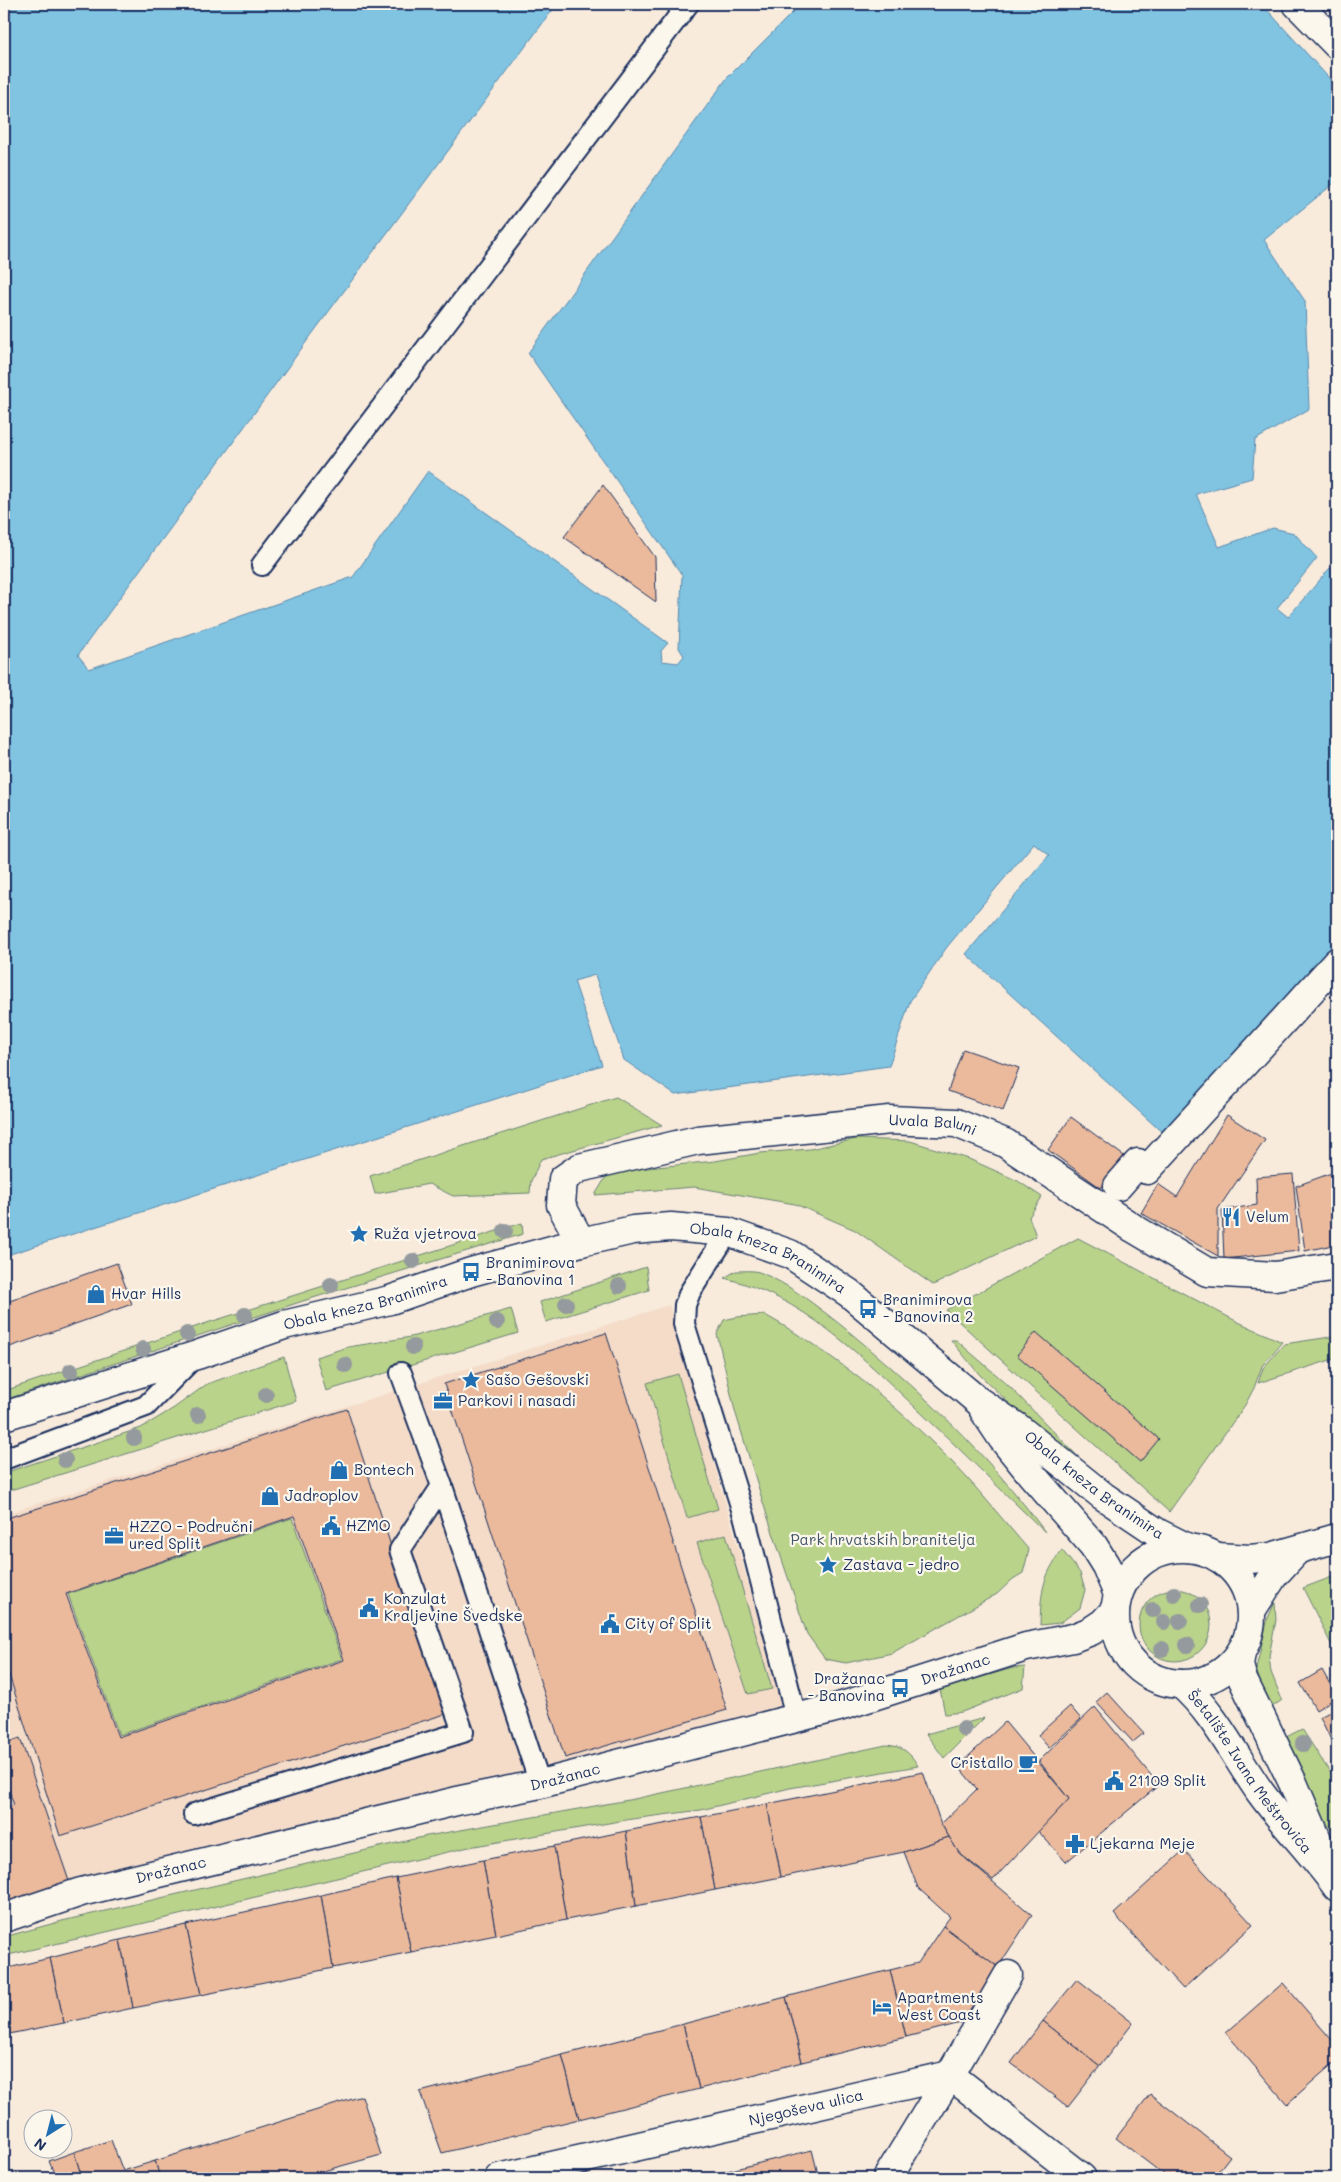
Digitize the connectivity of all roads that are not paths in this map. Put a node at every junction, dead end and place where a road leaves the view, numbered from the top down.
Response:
1 (688, 4) edge
2 (1297, 4) edge
3 (1337, 45) edge
4 (262, 565) dead end
5 (1337, 962) edge
6 (1109, 1196) junction
7 (728, 1232) junction
8 (581, 1242) junction
9 (1337, 1266) edge
10 (197, 1355) junction
11 (401, 1373) dead end
12 (978, 1401) junction
13 (4, 1416) edge
14 (4, 1459) edge
15 (442, 1486) junction
16 (1337, 1538) edge
17 (1188, 1548) junction
18 (1296, 1550) junction
19 (1217, 1557) junction
20 (1117, 1602) junction
21 (1251, 1610) junction
22 (1241, 1652) junction
23 (1181, 1684) junction
24 (796, 1717) junction
25 (540, 1784) junction
26 (194, 1814) dead end
27 (1337, 1886) edge
28 (4, 1918) edge
29 (1008, 1975) dead end
30 (950, 2075) junction
31 (499, 2178) edge
32 (887, 2178) edge
33 (1082, 2178) edge

1 - 4 lane
2 - 3 street
5 - 6 street
6 - 8 street, Uvala Baluni
6 - 9 street, Uvala Baluni
7 - 8 street, Obala kneza Branimira
7 - 12 street, Obala kneza Branimira
7 - 24 lane
8 - 10 street, Obala kneza Branimira
10 - 13 street, Obala kneza Branimira
10 - 14 lane
11 - 15 lane
12 - 17 street, Obala kneza Branimira
12 - 20 street, Obala kneza Branimira
15 - 25 lane
15 - 26 lane
16 - 18 street
17 - 19 street
17 - 20 street
18 - 19 street
18 - 21 street
19 - 21 street
20 - 23 street
20 - 24 street, Dražanac
21 - 22 street
22 - 23 street
22 - 27 street, Šetalište Ivana Meštrovića
23 - 27 street, Šetalište Ivana Meštrovića
24 - 25 street, Dražanac
25 - 28 street, Dražanac
29 - 30 street
30 - 31 street, Njegoševa ulica
30 - 32 street
30 - 33 street

